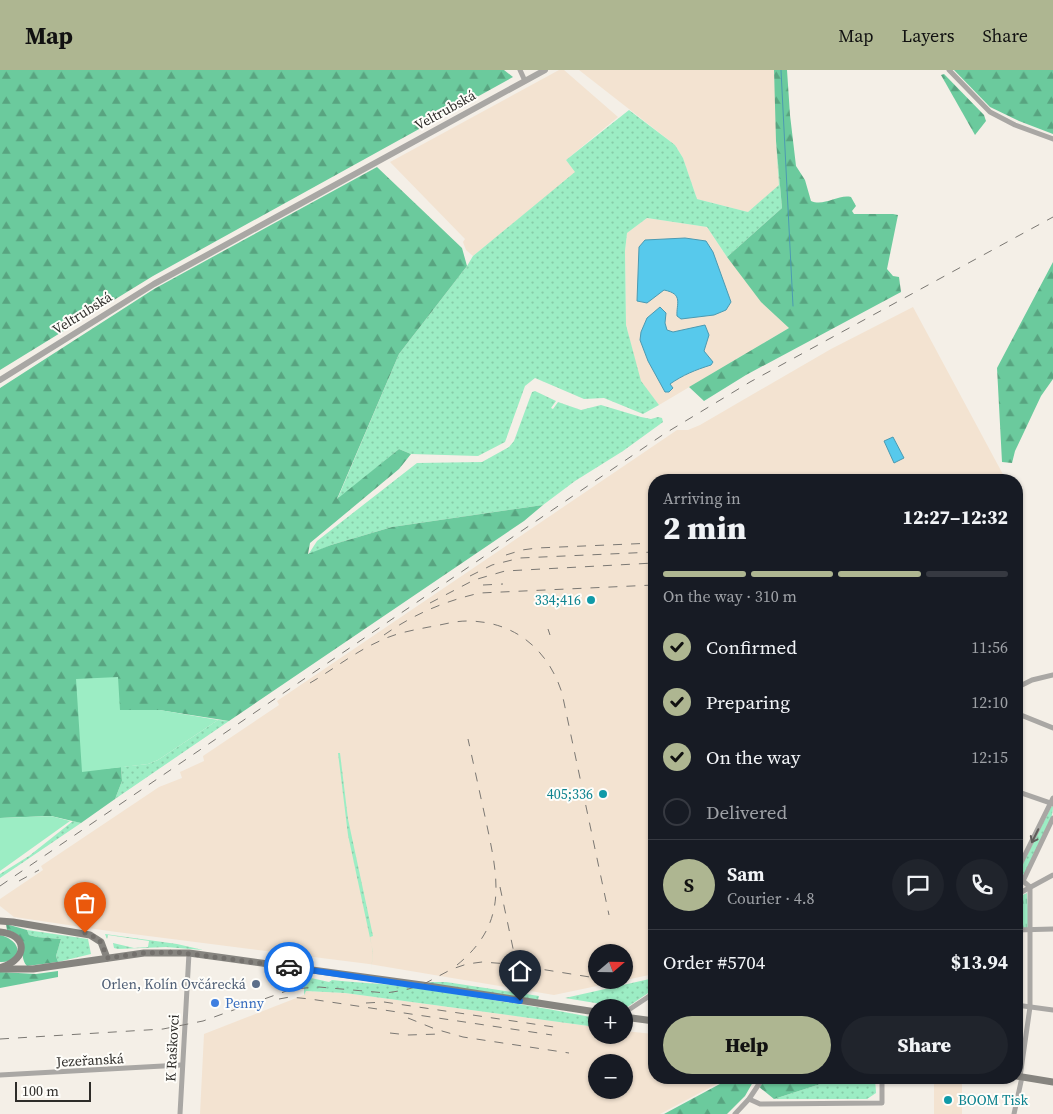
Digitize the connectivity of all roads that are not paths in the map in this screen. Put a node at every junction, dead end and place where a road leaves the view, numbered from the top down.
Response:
1 (520, 70) edge
2 (545, 70) edge
3 (949, 70) edge
4 (525, 81) junction
5 (1053, 139) edge
6 (0, 380) edge
7 (1053, 675) edge
8 (1023, 684) edge
9 (1023, 716) edge
10 (1053, 728) edge
11 (1023, 793) edge
12 (1052, 802) edge
13 (1053, 818) edge
14 (1023, 859) edge
15 (1053, 875) edge
16 (1023, 881) joint
17 (1030, 887) junction
18 (1023, 891) edge
19 (0, 921) edge
20 (1053, 929) edge
21 (1023, 930) edge
22 (1030, 930) junction
23 (0, 932) edge
24 (189, 953) junction
25 (108, 958) junction
26 (0, 968) edge
27 (648, 997) edge
28 (1023, 1006) edge
29 (633, 1007) edge
30 (1030, 1007) junction
31 (1053, 1010) edge
32 (588, 1011) edge
33 (633, 1018) edge
34 (648, 1020) edge
35 (1023, 1052) edge
36 (181, 1065) junction
37 (0, 1075) edge
38 (1023, 1078) edge
39 (1053, 1082) edge
40 (759, 1084) edge
41 (882, 1084) edge
42 (1018, 1084) edge
43 (749, 1099) junction
44 (180, 1114) edge
45 (735, 1114) edge
46 (1014, 1114) edge

1 - 4 street
2 - 4 street, Veltrubská
3 - 5 street
4 - 6 street, Veltrubská
7 - 8 street
9 - 10 street
11 - 12 street
12 -> 14 street
13 - 16 street
15 - 17 street
16 - 17 street
17 - 18 street
17 - 22 street
19 - 25 main road
20 - 22 street
21 - 22 street
22 - 30 street
23 - 26 main road
24 - 25 main road
24 - 32 main road
24 - 36 street, K Raškovci
25 - 26 main road
27 - 29 street
28 - 30 street
30 - 31 street
30 - 35 street
33 - 34 main road
36 - 37 street, Jezeřanská
36 - 44 street, K Raškovci
38 - 39 main road
40 - 43 street
41 - 43 street
42 - 46 street
43 - 45 street

